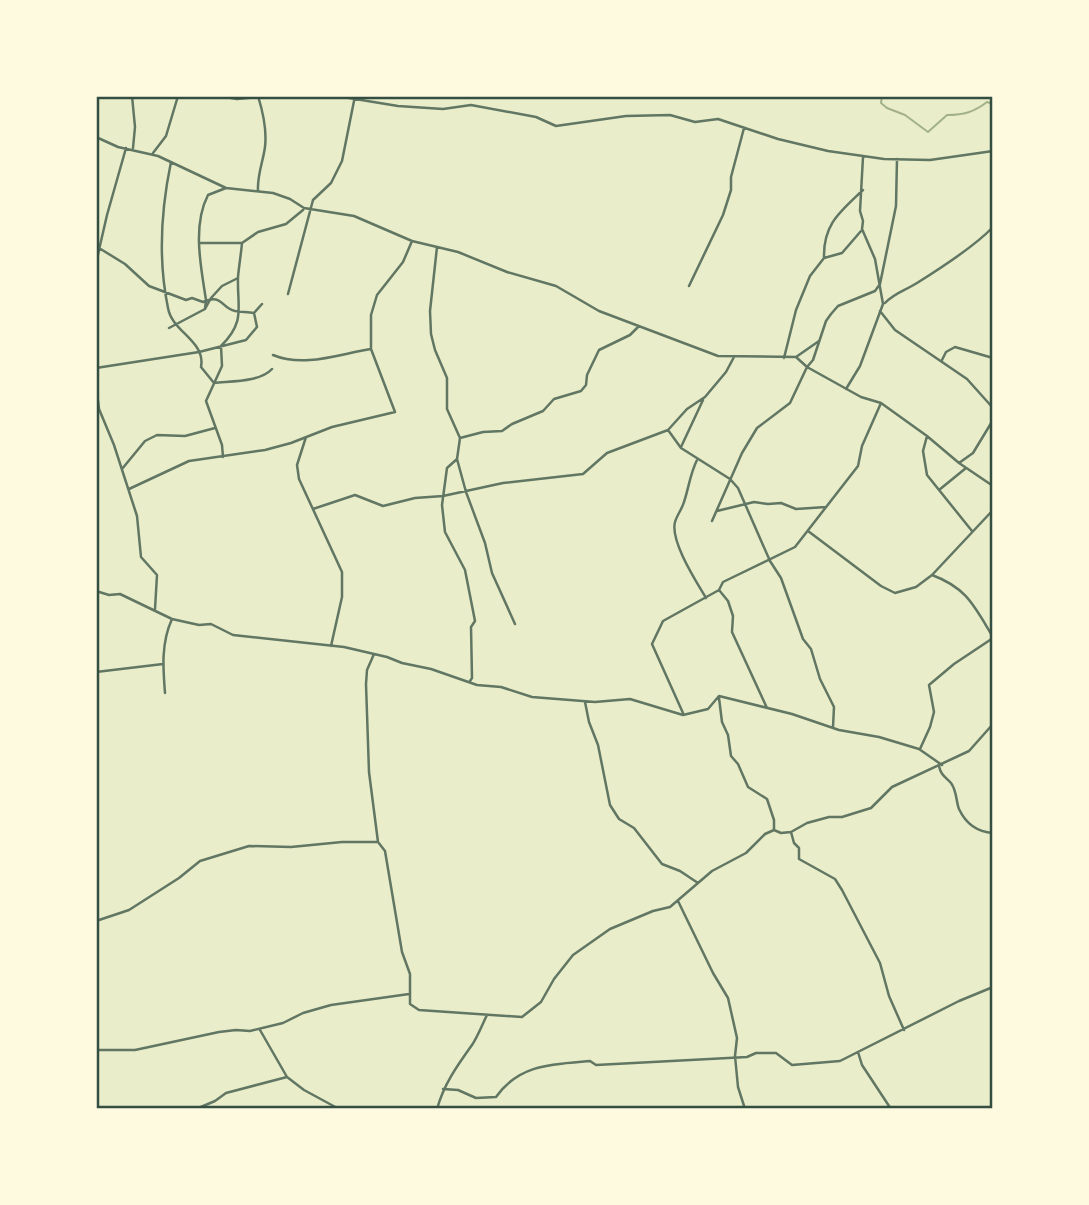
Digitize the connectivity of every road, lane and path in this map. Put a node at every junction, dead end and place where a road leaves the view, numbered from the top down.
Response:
1 (132, 96) edge
2 (178, 96) edge
3 (219, 96) edge
4 (268, 96) edge
5 (313, 96) edge
6 (259, 97) edge
7 (354, 97) edge
8 (744, 128) junction
9 (96, 137) edge
10 (126, 148) junction
11 (133, 149) junction
12 (993, 151) edge
13 (152, 154) junction
14 (863, 157) junction
15 (897, 159) junction
16 (172, 161) junction
17 (226, 188) junction
18 (863, 190) junction
19 (258, 191) junction
20 (304, 208) junction
21 (311, 208) junction
22 (993, 227) edge
23 (862, 229) junction
24 (412, 242) junction
25 (96, 243) edge
26 (200, 243) junction
27 (242, 243) junction
28 (437, 247) junction
29 (99, 248) junction
30 (824, 258) junction
31 (96, 262) edge
32 (238, 278) junction
33 (880, 284) junction
34 (689, 286) dead end
35 (167, 293) junction
36 (288, 294) dead end
37 (209, 299) junction
38 (262, 304) dead end
39 (883, 304) junction
40 (240, 311) junction
41 (880, 311) junction
42 (254, 313) junction
43 (176, 324) junction
44 (638, 327) junction
45 (169, 328) dead end
46 (820, 340) junction
47 (221, 346) junction
48 (371, 349) junction
49 (199, 352) junction
50 (273, 355) dead end
51 (734, 357) junction
52 (796, 357) junction
53 (784, 358) junction
54 (993, 358) edge
55 (942, 360) junction
56 (807, 367) junction
57 (96, 368) edge
58 (272, 369) dead end
59 (214, 383) junction
60 (96, 385) edge
61 (846, 389) junction
62 (705, 397) junction
63 (881, 403) junction
64 (993, 408) edge
65 (993, 420) edge
66 (215, 428) junction
67 (668, 430) junction
68 (927, 436) junction
69 (306, 437) junction
70 (460, 438) junction
71 (681, 448) junction
72 (223, 457) junction
73 (457, 459) junction
74 (697, 460) junction
75 (959, 464) junction
76 (966, 468) junction
77 (122, 469) junction
78 (993, 477) edge
79 (730, 479) junction
80 (988, 483) junction
81 (993, 486) edge
82 (129, 489) junction
83 (939, 490) junction
84 (466, 492) junction
85 (443, 496) junction
86 (745, 503) junction
87 (826, 507) junction
88 (313, 509) junction
89 (993, 510) edge
90 (716, 511) junction
91 (712, 521) dead end
92 (808, 531) junction
93 (972, 531) junction
94 (770, 561) junction
95 (932, 575) junction
96 (719, 590) junction
97 (96, 591) edge
98 (706, 598) junction
99 (155, 611) junction
100 (172, 619) junction
101 (515, 624) dead end
102 (993, 637) edge
103 (331, 646) junction
104 (374, 654) junction
105 (163, 664) junction
106 (96, 672) edge
107 (470, 681) junction
108 (165, 693) dead end
109 (719, 696) junction
110 (584, 702) junction
111 (767, 708) junction
112 (683, 715) junction
113 (993, 724) edge
114 (832, 727) junction
115 (919, 749) junction
116 (941, 765) junction
117 (774, 830) junction
118 (791, 832) junction
119 (993, 833) edge
120 (378, 842) junction
121 (698, 883) junction
122 (678, 901) junction
123 (96, 921) edge
124 (993, 987) edge
125 (409, 994) junction
126 (486, 1015) junction
127 (260, 1030) junction
128 (904, 1030) junction
129 (96, 1050) edge
130 (858, 1052) junction
131 (734, 1056) junction
132 (287, 1077) junction
133 (443, 1089) junction
134 (196, 1109) edge
135 (339, 1109) edge
136 (437, 1109) edge
137 (745, 1109) edge
138 (891, 1109) edge

1 - 11 street
2 - 13 street
3 - 6 street
4 - 6 street
5 - 7 street
6 - 19 street
7 - 8 street
7 - 21 street
8 - 14 street
8 - 34 street
9 - 10 street
10 - 11 street
10 - 29 street
11 - 13 street
12 - 15 street
13 - 16 street
14 - 15 street
14 - 18 street
15 - 33 street
16 - 17 street
16 - 35 street
17 - 19 street
17 - 26 street
18 - 23 street
18 - 30 street
19 - 20 street
20 - 21 street
20 - 27 street
21 - 24 street
21 - 36 street
22 - 39 street
23 - 30 street
23 - 33 street
24 - 28 street
24 - 48 street
25 - 29 street
26 - 27 street
26 - 37 street
27 - 32 street
28 - 44 street
28 - 70 street
29 - 31 street
29 - 35 street
30 - 53 street
32 - 37 street
32 - 40 street
33 - 39 street
33 - 46 street
35 - 37 street
35 - 43 street
37 - 40 street
37 - 43 street
38 - 42 street
39 - 41 street
40 - 42 street
40 - 47 street
41 - 55 street
41 - 61 street
42 - 47 street
43 - 45 street
43 - 49 street
44 - 51 street
44 - 70 street
46 - 52 street
46 - 56 street
47 - 49 street
47 - 59 street
48 - 50 street
48 - 69 street
49 - 57 street
49 - 59 street
51 - 53 street
51 - 62 street
52 - 53 street
52 - 56 street
54 - 55 street
55 - 64 street
56 - 61 street
56 - 79 street
58 - 59 street
59 - 66 street
60 - 77 street
61 - 63 street
62 - 67 street
62 - 71 street
63 - 68 street
63 - 87 street
65 - 75 street
66 - 72 street
66 - 77 street
67 - 71 street
67 - 84 street
68 - 75 street
68 - 83 street
69 - 72 street
69 - 88 street
70 - 73 street
71 - 74 street
72 - 82 street
73 - 84 street
73 - 85 street
74 - 79 street
74 - 98 street
75 - 76 street
76 - 80 street
76 - 83 street
77 - 82 street
78 - 80 street
79 - 86 street
79 - 90 street
80 - 81 street
82 - 99 street
83 - 93 street
84 - 85 street
84 - 101 street
85 - 88 street
85 - 107 street
86 - 87 street
86 - 90 street
86 - 94 street
87 - 92 street
88 - 103 street
89 - 93 street
90 - 91 street
92 - 94 street
92 - 95 street
93 - 95 street
94 - 96 street
94 - 114 street
95 - 102 street
96 - 98 street
96 - 111 street
97 - 99 street
98 - 112 street
99 - 100 street
100 - 103 street
100 - 105 street
102 - 115 street
103 - 104 street
104 - 107 street
104 - 120 street
105 - 106 street
105 - 108 street
107 - 110 street
109 - 111 street
109 - 112 street
109 - 117 street
110 - 112 street
110 - 121 street
111 - 114 street
113 - 116 street
114 - 115 street
115 - 116 street
116 - 118 street
116 - 119 street
117 - 118 street
117 - 121 street
118 - 128 street
120 - 123 street
120 - 125 street
121 - 122 street
122 - 126 street
122 - 131 street
124 - 128 street
125 - 126 street
125 - 127 street
126 - 133 street
127 - 129 street
127 - 132 street
128 - 130 street
130 - 131 street
130 - 138 street
131 - 133 street
131 - 137 street
132 - 134 street
132 - 135 street
133 - 136 street

